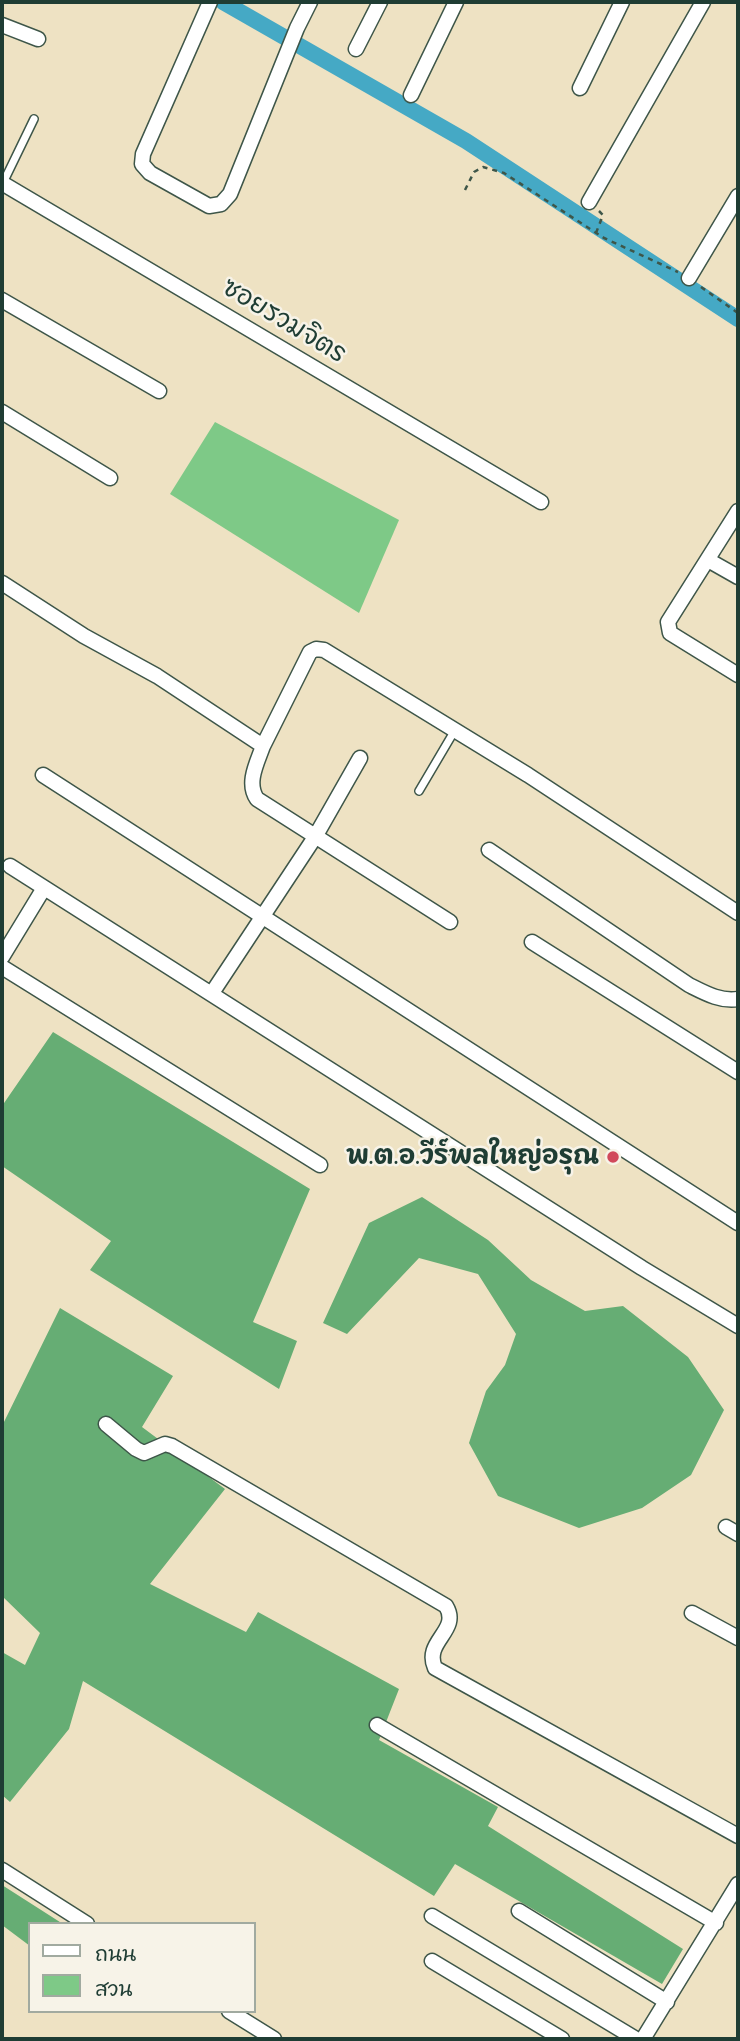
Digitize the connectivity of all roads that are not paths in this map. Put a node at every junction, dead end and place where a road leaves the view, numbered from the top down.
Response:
1 (310, 2) edge
2 (380, 2) edge
3 (456, 2) edge
4 (622, 2) edge
5 (703, 2) edge
6 (209, 6) edge
7 (2, 25) edge
8 (38, 39) dead end
9 (356, 49) dead end
10 (580, 88) dead end
11 (411, 96) dead end
12 (34, 119) dead end
13 (2, 184) edge
14 (738, 195) edge
15 (589, 202) road end
16 (689, 278) road end
17 (2, 300) edge
18 (159, 391) dead end
19 (2, 412) edge
20 (110, 478) dead end
21 (541, 502) dead end
22 (738, 511) edge
23 (708, 560) junction
24 (738, 577) edge
25 (2, 583) edge
26 (738, 675) edge
27 (455, 730) junction
28 (263, 746) junction
29 (360, 758) dead end
30 (43, 775) dead end
31 (419, 791) dead end
32 (314, 837) junction
33 (489, 850) dead end
34 (10, 866) dead end
35 (44, 888) junction
36 (738, 912) edge
37 (263, 917) junction
38 (450, 922) dead end
39 (533, 943) dead end
40 (2, 957) edge
41 (2, 967) edge
42 (212, 993) junction
43 (738, 999) edge
44 (738, 1072) edge
45 (320, 1164) dead end
46 (738, 1223) edge
47 (738, 1326) edge
48 (106, 1424) dead end
49 (692, 1613) dead end
50 (738, 1638) edge
51 (377, 1725) dead end
52 (738, 1836) edge
53 (2, 1870) edge
54 (738, 1884) edge
55 (519, 1911) dead end
56 (432, 1916) dead end
57 (84, 1922) edge
58 (716, 1923) junction
59 (432, 1961) dead end
60 (667, 2002) junction
61 (232, 2013) edge
62 (274, 2039) edge
63 (562, 2039) edge
64 (636, 2039) edge
65 (643, 2039) edge

1 - 6 street
2 - 9 street
3 - 11 street
4 - 10 street
5 - 15 street
7 - 8 street
12 - 13 lane
13 - 21 street, ซอยรวมจิตร
14 - 16 street
17 - 18 street
19 - 20 street
22 - 23 street
23 - 24 street
23 - 26 street
25 - 28 street
27 - 28 street
27 - 31 lane
27 - 36 street
28 - 32 street
29 - 32 street
30 - 37 street
32 - 37 street
32 - 38 street
33 - 43 street
34 - 35 street
35 - 40 street
35 - 42 street
37 - 42 street
37 - 46 street
39 - 44 street
41 - 45 street
42 - 47 street
48 - 52 street
49 - 50 street
51 - 58 street
53 - 57 street
54 - 58 street
55 - 60 street
56 - 64 street
58 - 60 street
59 - 63 street
60 - 65 street
61 - 62 street

